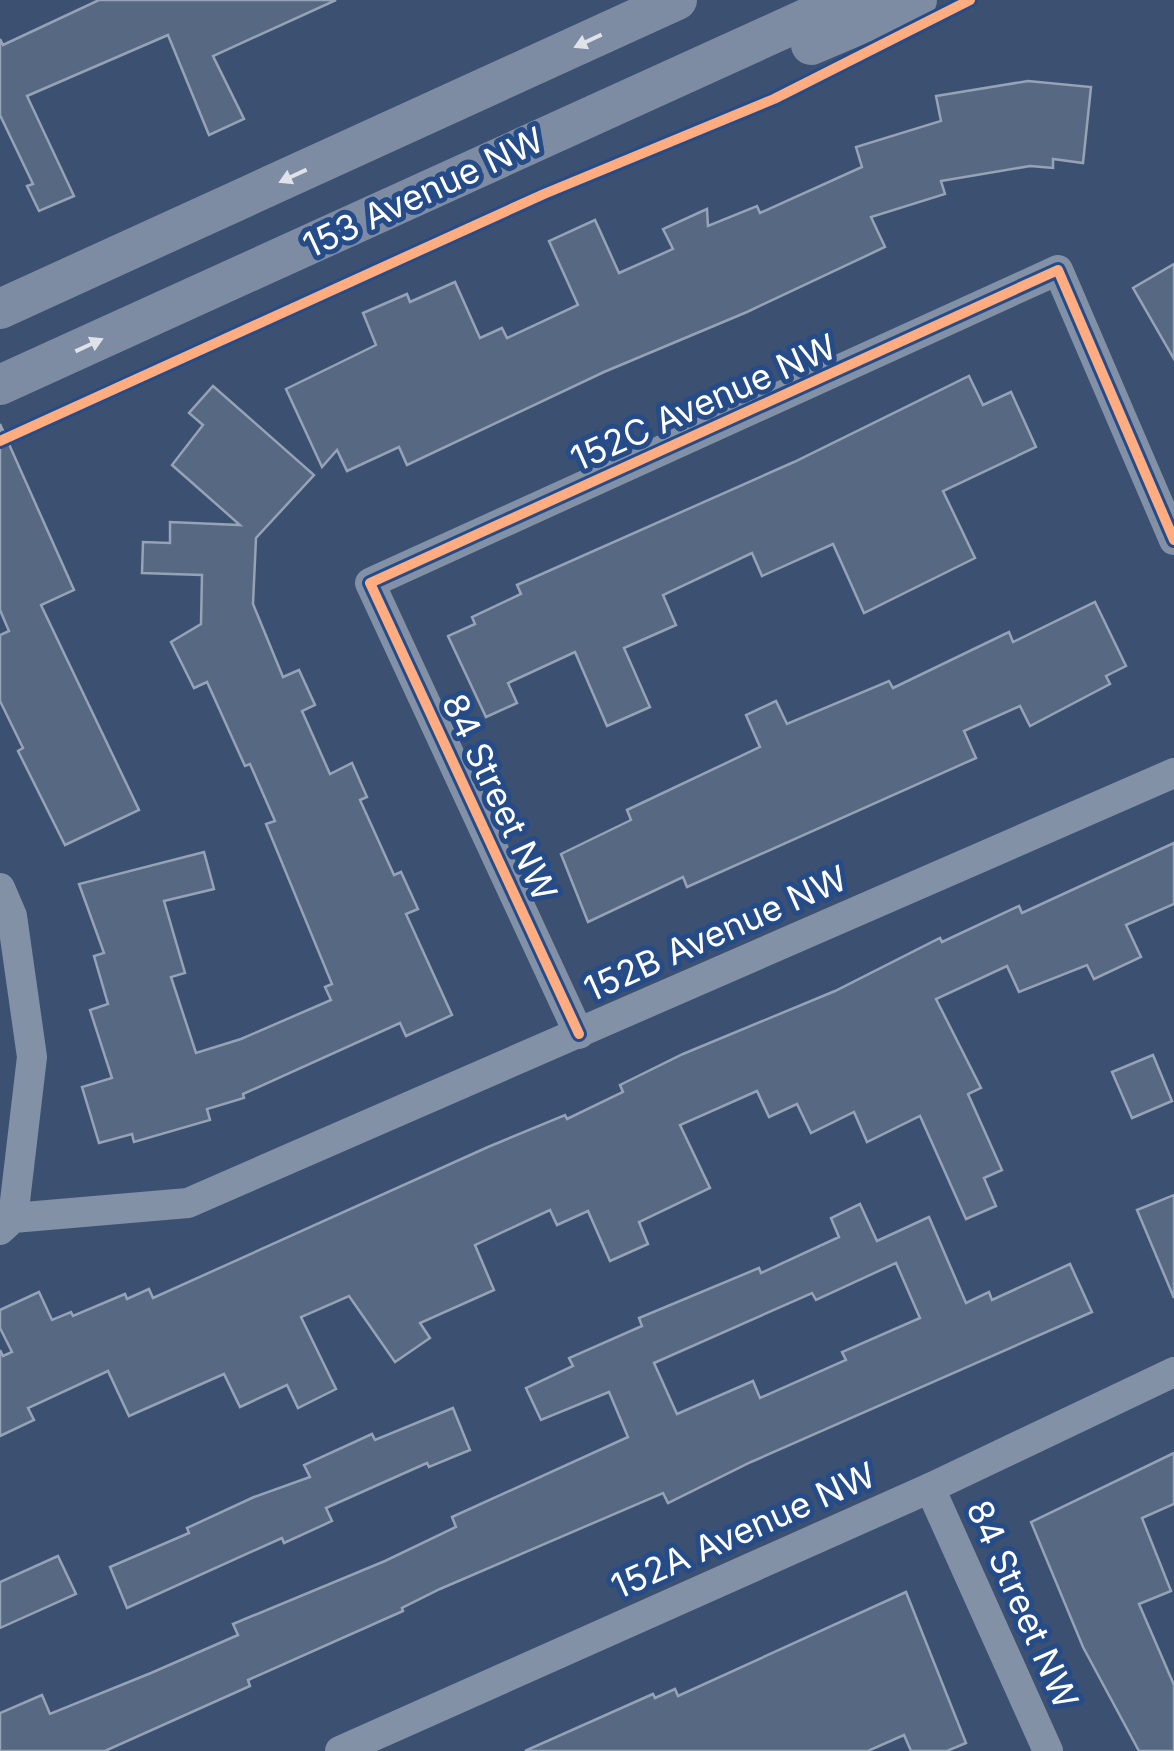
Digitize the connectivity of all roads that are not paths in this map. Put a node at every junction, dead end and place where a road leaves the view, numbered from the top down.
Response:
1 (677, 0) edge
2 (847, 0) edge
3 (917, 0) edge
4 (534, 142) junction
5 (0, 309) edge
6 (0, 385) edge
7 (1174, 540) edge
8 (370, 583) joint
9 (1174, 774) edge
10 (0, 888) edge
11 (579, 1034) junction
12 (6, 1224) edge
13 (1174, 1372) edge
14 (930, 1488) junction
15 (340, 1751) edge
16 (1048, 1751) edge

1 -> 5 main road, 153 Avenue NW
2 - 4 main road, 153 Avenue NW
3 - 4 main road
6 -> 4 main road, 153 Avenue NW
7 - 8 street, 152C Avenue NW
8 - 11 street, 84 Street NW
9 - 11 street, 152B Avenue NW
10 - 12 street
11 - 12 street, 152B Avenue NW
13 - 14 street, 152A Avenue NW
14 - 15 street, 152A Avenue NW
14 - 16 street, 84 Street NW

